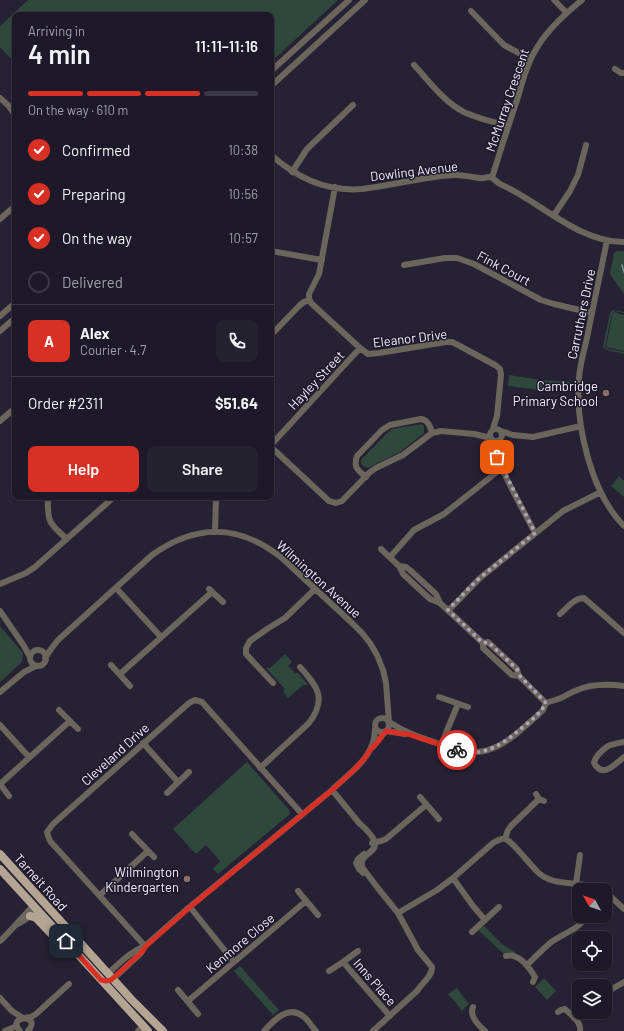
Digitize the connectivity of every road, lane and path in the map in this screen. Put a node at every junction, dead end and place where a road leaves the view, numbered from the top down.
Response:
1 (350, 0) edge
2 (365, 0) edge
3 (554, 0) edge
4 (582, 0) edge
5 (471, 11) dead end
6 (567, 13) junction
7 (530, 59) junction
8 (414, 65) dead end
9 (274, 68) edge
10 (615, 69) dead end
11 (624, 73) edge
12 (274, 83) edge
13 (0, 98) edge
14 (353, 105) dead end
15 (12, 110) edge
16 (508, 126) junction
17 (586, 145) dead end
18 (274, 158) edge
19 (292, 172) junction
20 (492, 178) junction
21 (335, 187) junction
22 (12, 208) edge
23 (554, 215) junction
24 (1, 217) edge
25 (607, 240) junction
26 (624, 242) edge
27 (274, 252) edge
28 (322, 260) junction
29 (404, 265) dead end
30 (309, 300) junction
31 (12, 306) edge
32 (592, 313) junction
33 (0, 316) edge
34 (12, 321) edge
35 (0, 331) edge
36 (274, 332) edge
37 (360, 348) junction
38 (12, 411) edge
39 (0, 421) edge
40 (581, 426) junction
41 (496, 430) junction
42 (432, 433) junction
43 (474, 434) junction
44 (513, 435) junction
45 (491, 438) junction
46 (500, 439) junction
47 (274, 443) edge
48 (274, 449) edge
49 (495, 452) junction
50 (502, 468) junction
51 (366, 477) junction
52 (601, 492) junction
53 (48, 500) edge
54 (111, 500) edge
55 (216, 500) edge
56 (624, 526) edge
57 (215, 532) junction
58 (535, 533) junction
59 (67, 539) junction
60 (381, 549) dead end
61 (390, 557) junction
62 (0, 584) edge
63 (116, 588) junction
64 (316, 590) junction
65 (223, 602) dead end
66 (448, 610) junction
67 (0, 611) edge
68 (560, 614) dead end
69 (624, 633) edge
70 (161, 637) junction
71 (20, 640) junction
72 (58, 640) junction
73 (39, 650) junction
74 (30, 658) junction
75 (45, 658) junction
76 (111, 665) dead end
77 (36, 666) junction
78 (300, 667) dead end
79 (120, 674) junction
80 (19, 676) junction
81 (272, 683) dead end
82 (130, 686) dead end
83 (624, 686) edge
84 (0, 692) edge
85 (440, 697) dead end
86 (387, 701) junction
87 (546, 703) junction
88 (458, 704) junction
89 (468, 707) dead end
90 (59, 710) dead end
91 (378, 718) junction
92 (70, 721) junction
93 (389, 722) junction
94 (0, 725) edge
95 (78, 729) dead end
96 (376, 729) junction
97 (385, 732) junction
98 (408, 734) junction
99 (624, 742) edge
100 (143, 743) junction
101 (441, 745) junction
102 (370, 750) junction
103 (29, 757) junction
104 (624, 757) edge
105 (260, 768) junction
106 (189, 772) dead end
107 (178, 782) junction
108 (332, 790) junction
109 (167, 792) dead end
110 (9, 796) dead end
111 (420, 797) dead end
112 (540, 798) dead end
113 (426, 805) junction
114 (302, 814) junction
115 (439, 819) dead end
116 (132, 834) dead end
117 (505, 839) junction
118 (374, 843) junction
119 (148, 851) junction
120 (0, 854) edge
121 (580, 855) dead end
122 (154, 857) dead end
123 (0, 869) edge
124 (453, 878) junction
125 (576, 883) edge
126 (572, 884) edge
127 (298, 892) dead end
128 (100, 895) junction
129 (612, 898) edge
130 (42, 901) junction
131 (306, 901) junction
132 (190, 907) junction
133 (499, 907) dead end
134 (35, 908) junction
135 (624, 909) edge
136 (398, 913) junction
137 (318, 914) dead end
138 (30, 916) junction
139 (485, 920) junction
140 (582, 923) edge
141 (16, 925) junction
142 (472, 932) dead end
143 (0, 941) edge
144 (146, 946) junction
145 (73, 949) junction
146 (358, 951) dead end
147 (506, 956) dead end
148 (234, 962) junction
149 (343, 962) junction
150 (527, 965) junction
151 (329, 971) dead end
152 (108, 978) junction
153 (534, 982) dead end
154 (624, 982) edge
155 (69, 984) dead end
156 (612, 989) edge
157 (178, 990) dead end
158 (0, 998) edge
159 (188, 1001) junction
160 (473, 1007) dead end
161 (12, 1012) junction
162 (558, 1012) dead end
163 (36, 1014) junction
164 (198, 1014) dead end
165 (390, 1016) junction
166 (572, 1016) edge
167 (24, 1018) junction
168 (575, 1019) edge
169 (479, 1026) junction
170 (18, 1027) edge
171 (31, 1028) edge
172 (143, 1029) edge
173 (314, 1029) edge
174 (5, 1031) edge
175 (163, 1031) edge
176 (266, 1031) edge
177 (372, 1031) edge
178 (474, 1031) edge
179 (485, 1031) edge
180 (580, 1031) edge

1 - 9 street
2 - 12 street
3 - 6 street
4 - 6 street, McMurray Crescent
5 - 7 street
6 - 7 street, McMurray Crescent
7 - 16 street, McMurray Crescent
8 - 16 street
10 - 11 street
13 - 15 street
14 - 19 street
16 - 20 street, McMurray Crescent
17 - 23 street
18 - 19 street, Dowling Avenue
19 - 21 street, Dowling Avenue
20 - 21 street, Dowling Avenue
20 - 23 street, Dowling Avenue
21 - 28 street
22 - 24 street
23 - 25 street, Dowling Avenue
25 - 26 street, Dowling Avenue
25 - 32 street, Carruthers Drive
27 - 28 street
28 - 30 street
29 - 32 street, Fink Court
30 - 36 street
30 - 37 street, Eleanor Drive
31 - 33 street
32 - 40 street, Carruthers Drive
34 - 35 street
37 - 41 street, Eleanor Drive
37 - 47 street, Hayley Street
38 - 39 street
40 - 44 street
40 - 52 street, Carruthers Drive
41 - 43 street
41 - 44 street
41 - 45 street
41 - 46 street
42 - 43 street
42 - 51 street
42 - 51 street
43 - 45 street
44 - 46 street
45 - 46 street
45 - 49 street
46 - 49 street
48 - 51 street
49 - 50 street
50 - 58 street
50 - 61 street
52 - 56 street, Carruthers Drive
52 - 58 street
53 - 59 street
54 - 59 street
55 - 57 street
57 - 63 street, Wilmington Avenue
57 - 64 street, Wilmington Avenue
58 - 66 street
59 - 62 street
60 - 61 street
61 - 66 street
63 - 70 street
63 - 72 street, Wilmington Avenue
64 - 81 street
64 - 86 street, Wilmington Avenue
65 - 70 street
66 - 87 street
67 - 71 street
68 - 69 street
70 - 79 street
71 - 73 street
71 - 74 street
72 - 73 street, Wilmington Avenue
72 - 75 street, Wilmington Avenue
73 - 74 street
73 - 75 street
74 - 77 street
74 - 80 street
75 - 77 street
76 - 79 street
77 - 80 street
78 - 105 street
79 - 82 street
80 - 84 street
83 - 87 street
85 - 88 street
86 - 91 street
86 - 93 street, Wilmington Avenue
87 - 101 street
88 - 89 street
88 - 101 street
90 - 92 street
91 - 93 street
91 - 96 street
92 - 95 street
92 - 103 street
93 - 97 street
93 - 98 street
94 - 103 street
96 - 97 street
96 - 102 street
97 - 98 street
97 - 102 street
98 - 101 street
99 - 104 street
100 - 105 street, Cleveland Drive
100 - 107 street
100 - 128 street, Cleveland Drive
102 - 108 street
103 - 110 street
105 - 114 street, Cleveland Drive
106 - 107 street
107 - 109 street
108 - 114 street
108 - 118 street
111 - 113 street
112 - 117 street
113 - 115 street
113 - 118 street
114 - 132 street
116 - 119 street
117 - 124 street
117 - 126 street
118 - 136 street
119 - 122 street
119 - 128 street
120 - 130 main road, Tarneit Road
121 - 125 street
123 - 134 main road, Tarneit Road
124 - 136 street
124 - 139 street
127 - 131 street
128 - 144 street, Cleveland Drive
129 - 135 street
130 - 134 main road
130 - 152 main road, Tarneit Road
131 - 137 street
131 - 148 street, Kenmore Close
132 - 144 street
132 - 148 street
133 - 139 street
134 - 138 street
134 - 141 street
134 - 145 main road, Tarneit Road
136 - 165 street
138 - 141 street
138 - 145 main road
139 - 142 street
140 - 150 street
141 - 143 street
144 - 152 street
145 - 152 main road, Tarneit Road
146 - 149 street, Inns Place
147 - 150 street
148 - 159 street, Kenmore Close
149 - 151 street, Inns Place
149 - 165 street, Inns Place
150 - 153 street
152 - 172 main road
152 - 175 main road, Tarneit Road
154 - 156 street
155 - 163 street
157 - 159 street
158 - 161 street
159 - 164 street
160 - 169 street
161 - 167 street
161 - 170 street
162 - 166 street
163 - 167 street
163 - 171 street
165 - 177 street
167 - 170 street
167 - 171 street
168 - 180 street
169 - 178 street
169 - 179 street
170 - 174 street
173 - 176 street

